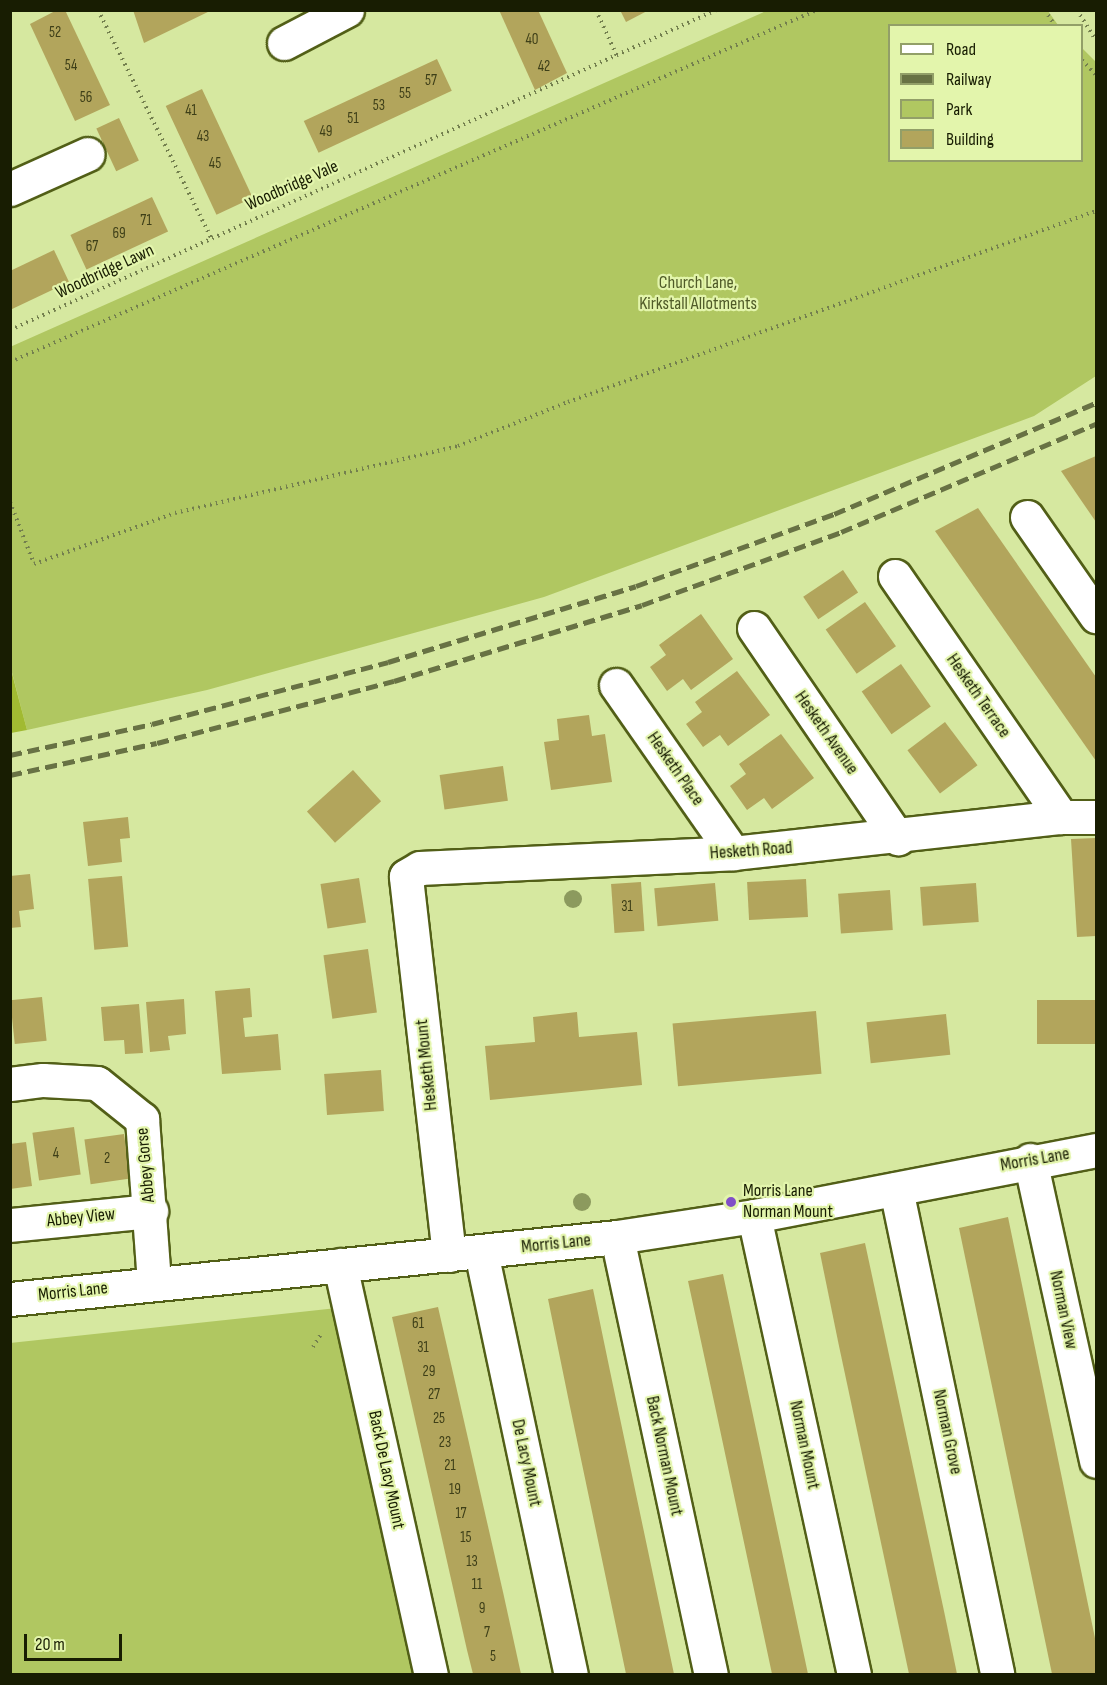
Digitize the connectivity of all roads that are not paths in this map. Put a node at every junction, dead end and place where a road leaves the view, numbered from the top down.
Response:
1 (347, 10) edge
2 (284, 43) dead end
3 (88, 154) dead end
4 (10, 189) edge
5 (1027, 517) dead end
6 (895, 576) dead end
7 (1096, 616) edge
8 (754, 628) dead end
9 (616, 685) dead end
10 (1061, 817) junction
11 (1096, 817) edge
12 (898, 838) junction
13 (733, 853) junction
14 (406, 876) joint
15 (10, 1084) edge
16 (1096, 1150) edge
17 (1030, 1160) junction
18 (896, 1189) junction
19 (150, 1210) junction
20 (754, 1216) junction
21 (10, 1225) edge
22 (616, 1237) junction
23 (481, 1252) junction
24 (449, 1255) junction
25 (340, 1265) junction
26 (154, 1284) junction
27 (10, 1299) edge
28 (1096, 1461) edge
29 (431, 1674) edge
30 (571, 1674) edge
31 (711, 1674) edge
32 (854, 1674) edge
33 (997, 1674) edge

1 - 2 street
3 - 4 street
5 - 7 street
6 - 10 street, Hesketh Terrace
8 - 12 street, Hesketh Avenue
9 - 13 street, Hesketh Place
10 - 11 street, Hesketh Road
10 - 12 street, Hesketh Road
12 - 13 street, Hesketh Road
13 - 14 street, Hesketh Road
14 - 24 street, Hesketh Mount
15 - 19 street, Abbey Gorse
16 - 17 street, Morris Lane
17 - 18 street, Morris Lane
17 - 28 street, Norman View
18 - 20 street, Morris Lane
18 - 33 street, Norman Grove
19 - 21 street, Abbey View
19 - 26 street, Abbey Gorse
20 - 22 street, Morris Lane
20 - 32 street, Norman Mount
22 - 23 street, Morris Lane
22 - 31 street, Back Norman Mount
23 - 24 street, Morris Lane
23 - 30 street, De Lacy Mount
24 - 25 street, Morris Lane
25 - 26 street, Morris Lane
25 - 29 street, Back De Lacy Mount
26 - 27 street, Morris Lane

